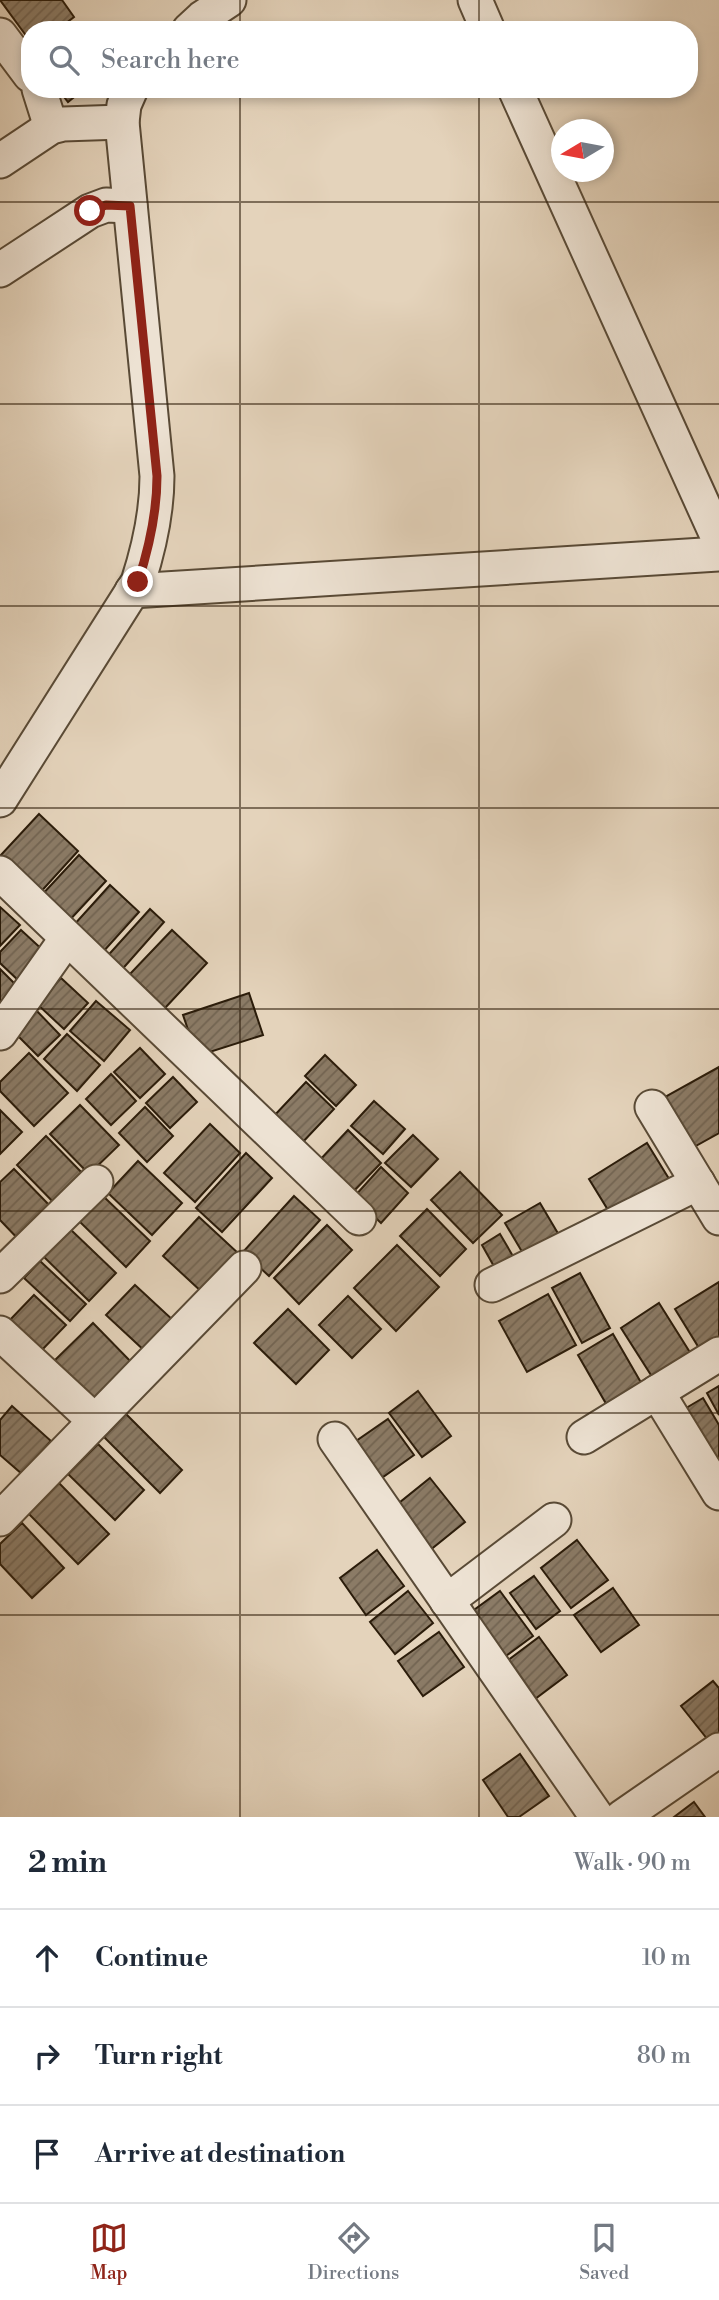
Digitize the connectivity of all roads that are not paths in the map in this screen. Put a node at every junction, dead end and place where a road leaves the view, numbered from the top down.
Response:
1 (229, 0) edge
2 (475, 0) edge
3 (193, 16) edge
4 (484, 21) edge
5 (0, 35) edge
6 (21, 63) edge
7 (42, 98) edge
8 (127, 98) edge
9 (519, 98) edge
10 (122, 122) junction
11 (51, 127) junction
12 (0, 161) edge
13 (130, 206) junction
14 (0, 270) edge
15 (719, 540) edge
16 (719, 554) edge
17 (132, 591) junction
18 (0, 800) edge
19 (0, 873) edge
20 (67, 938) junction
21 (0, 1033) edge
22 (652, 1107) dead end
23 (96, 1182) dead end
24 (698, 1183) junction
25 (719, 1218) edge
26 (359, 1219) dead end
27 (244, 1268) dead end
28 (0, 1276) edge
29 (492, 1285) dead end
30 (0, 1333) edge
31 (719, 1354) edge
32 (657, 1392) junction
33 (96, 1421) junction
34 (584, 1437) dead end
35 (335, 1439) dead end
36 (719, 1493) edge
37 (0, 1519) edge
38 (554, 1520) dead end
39 (447, 1601) junction
40 (719, 1750) edge
41 (597, 1817) edge
42 (622, 1817) edge

1 - 3 street
2 - 4 street
5 - 6 street
7 - 11 street
8 - 10 street
9 - 15 street
10 - 11 street
10 - 13 street
11 - 12 street
13 - 14 street
13 - 17 street
16 - 17 street
17 - 18 street
19 - 20 street
20 - 21 street
20 - 26 street
22 - 24 street
23 - 28 street
24 - 25 street
24 - 29 street
27 - 33 street
30 - 33 street
31 - 32 street
32 - 34 street
32 - 36 street
33 - 37 street
35 - 39 street
38 - 39 street
39 - 41 street
40 - 42 street

